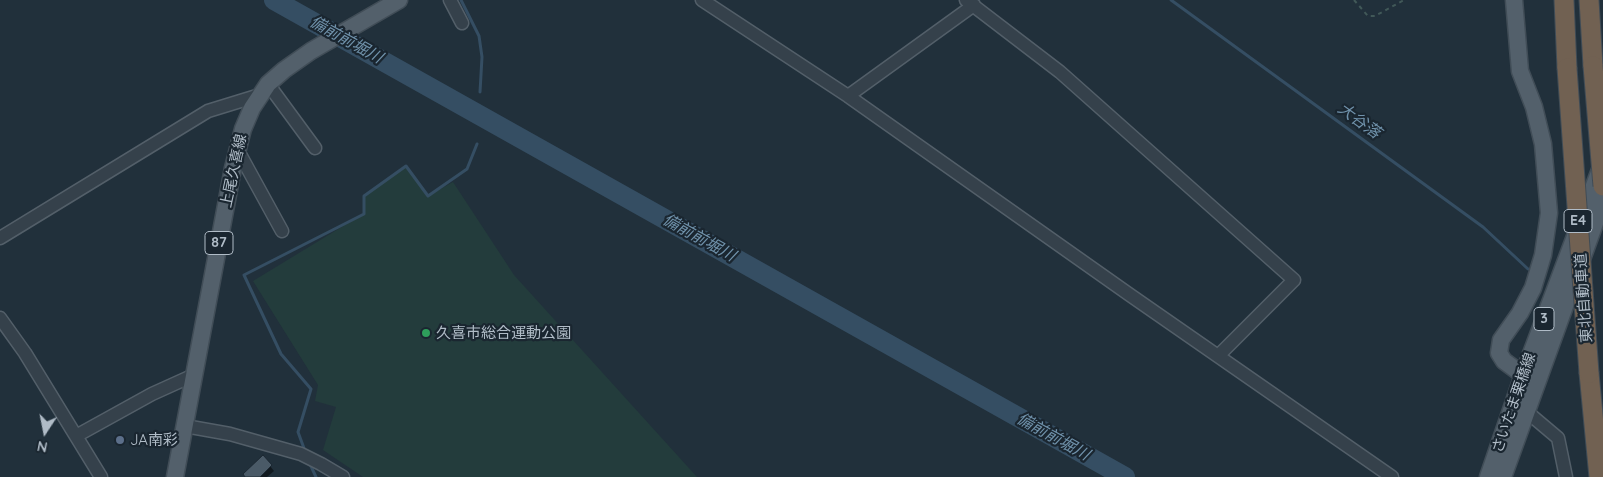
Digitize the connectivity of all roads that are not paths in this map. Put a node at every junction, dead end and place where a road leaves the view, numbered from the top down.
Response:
1 (399, 0) edge
2 (450, 0) edge
3 (702, 0) edge
4 (1514, 0) edge
5 (1564, 0) edge
6 (1589, 0) edge
7 (969, 2) edge
8 (462, 24) dead end
9 (264, 90) junction
10 (844, 94) junction
11 (237, 148) junction
12 (315, 148) dead end
13 (1603, 162) edge
14 (1603, 186) edge
15 (1603, 201) edge
16 (282, 231) dead end
17 (0, 238) edge
18 (0, 318) edge
19 (1218, 356) junction
20 (194, 375) junction
21 (1523, 375) junction
22 (1526, 411) junction
23 (185, 426) junction
24 (76, 436) junction
25 (101, 477) edge
26 (175, 477) edge
27 (343, 477) edge
28 (1392, 477) edge
29 (1488, 477) edge
30 (1503, 477) edge
31 (1566, 477) edge
32 (1599, 477) edge

1 - 9 main road, 上尾久喜線 / 87
2 - 8 street
3 - 10 street
4 - 21 main road
5 - 32 highway, 東北自動車道 / E4, bridge
6 - 14 highway, bridge
7 - 10 street
7 - 19 street
9 - 11 main road, 上尾久喜線 / 87
9 - 12 street
9 - 17 street
10 - 19 street
11 - 16 street
11 - 20 main road, 上尾久喜線 / 87
13 - 21 main road, さいたま栗橋線 / 3
15 - 22 main road, さいたま栗橋線 / 3
18 - 24 street
19 - 28 street
20 - 23 main road, 上尾久喜線 / 87
20 - 24 street
21 - 29 main road, さいたま栗橋線 / 3
22 - 30 main road, さいたま栗橋線 / 3
22 - 31 street
23 - 26 main road, 上尾久喜線 / 87
23 - 27 street
24 - 25 street

